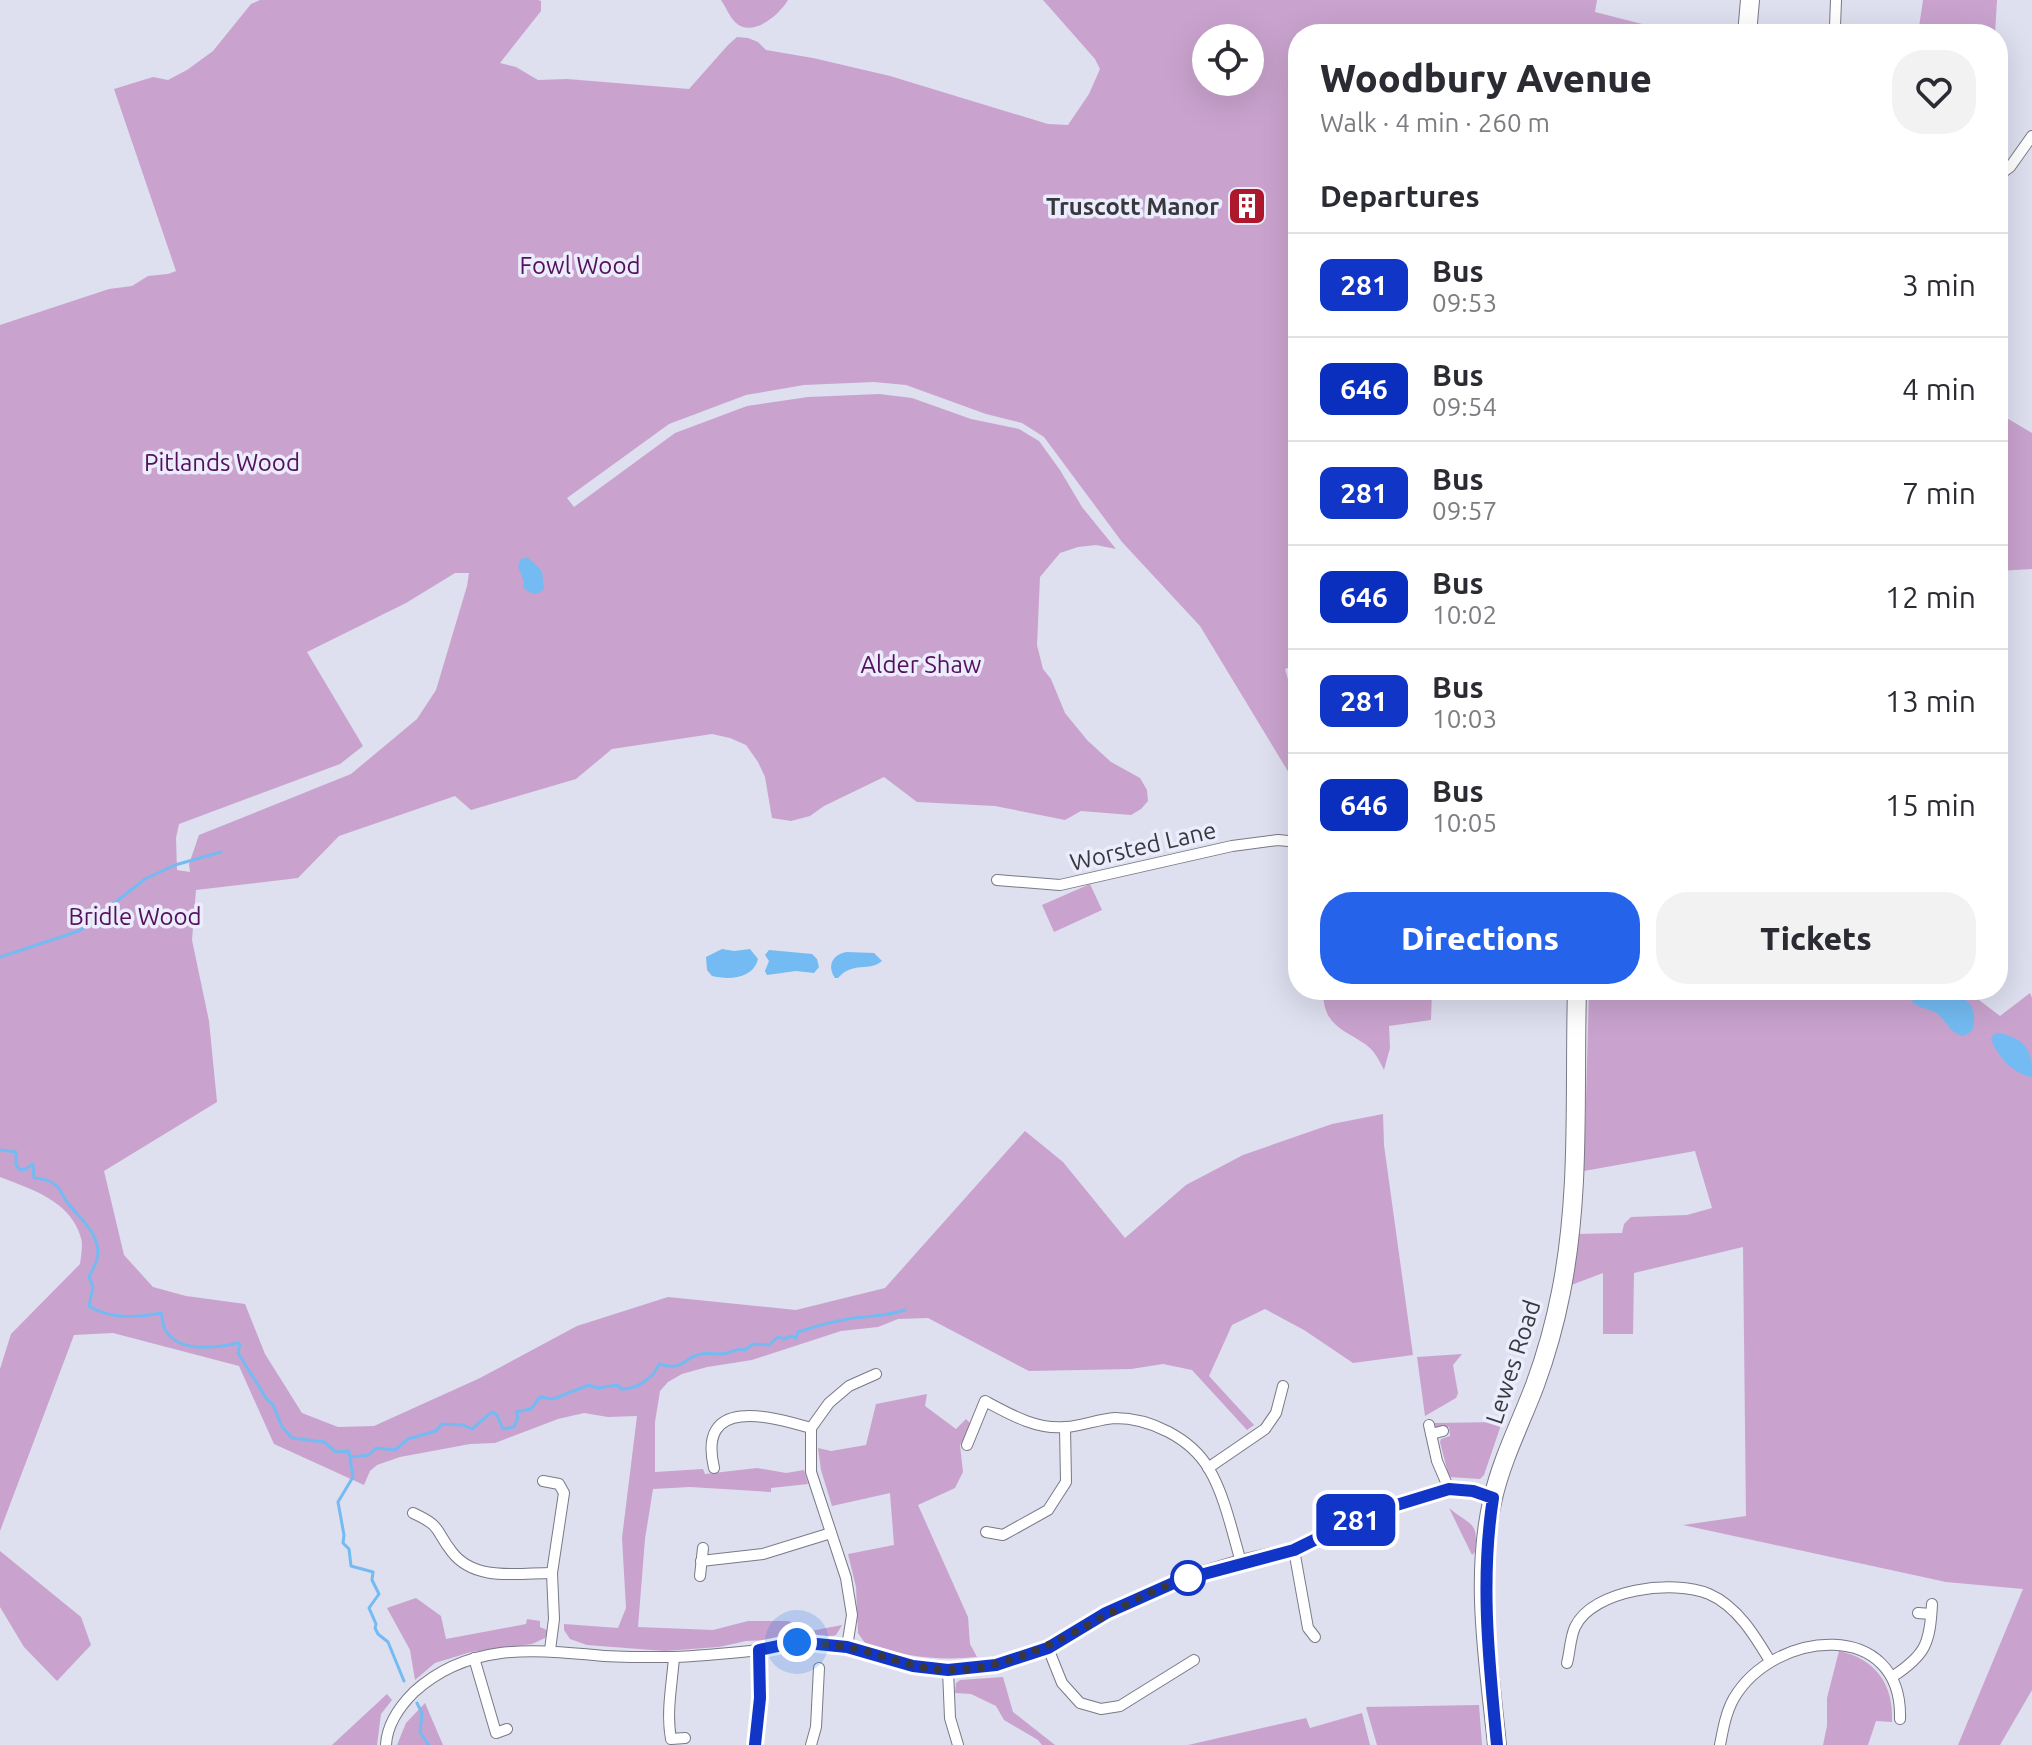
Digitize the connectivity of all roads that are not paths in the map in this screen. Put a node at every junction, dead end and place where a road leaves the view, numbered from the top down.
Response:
1 (1750, 0) edge
2 (1836, 0) edge
3 (1748, 24) edge
4 (1835, 24) edge
5 (2032, 136) edge
6 (2008, 168) edge
7 (1288, 841) edge
8 (997, 880) dead end
9 (1577, 1000) edge
10 (876, 1374) dead end
11 (1283, 1386) dead end
12 (1065, 1427) junction
13 (811, 1428) junction
14 (1443, 1431) dead end
15 (967, 1445) dead end
16 (714, 1468) dead end
17 (1208, 1468) junction
18 (543, 1481) dead end
19 (1449, 1489) junction
20 (1493, 1498) junction
21 (413, 1513) dead end
22 (986, 1532) dead end
23 (831, 1533) junction
24 (703, 1548) dead end
25 (1294, 1550) junction
26 (701, 1561) junction
27 (1241, 1562) junction
28 (552, 1573) junction
29 (700, 1576) dead end
30 (1918, 1613) dead end
31 (1315, 1637) dead end
32 (847, 1647) junction
33 (1048, 1648) junction
34 (550, 1650) junction
35 (759, 1650) junction
36 (674, 1657) junction
37 (474, 1658) junction
38 (1194, 1660) dead end
39 (1770, 1661) junction
40 (1567, 1663) dead end
41 (819, 1668) dead end
42 (948, 1670) junction
43 (1892, 1677) junction
44 (1900, 1719) dead end
45 (507, 1729) dead end
46 (685, 1738) dead end
47 (386, 1745) edge
48 (755, 1745) edge
49 (811, 1745) edge
50 (958, 1745) edge
51 (1497, 1745) edge
52 (1720, 1745) edge

1 - 3 highway
2 - 4 street
5 - 6 street
7 - 8 street, Worsted Lane
9 - 20 highway, Lewes Road
10 - 13 street
11 - 17 street
12 - 15 street
12 - 17 street
12 - 22 street
13 - 16 street
13 - 23 street
14 - 19 street
17 - 27 street
18 - 28 street
19 - 20 street
19 - 25 street
20 - 51 highway, Lewes Road
21 - 28 street
23 - 26 street
23 - 32 street
24 - 26 street
25 - 27 street
25 - 31 street
26 - 29 street
27 - 33 street
28 - 34 street
30 - 43 street
32 - 35 street
32 - 42 street
33 - 38 street
33 - 42 street
34 - 36 street
34 - 37 street
35 - 36 street
35 - 48 street
36 - 46 street
37 - 45 street
37 - 47 street
39 - 40 street
39 - 43 street
39 - 52 street
41 - 49 street
42 - 50 street
43 - 44 street

